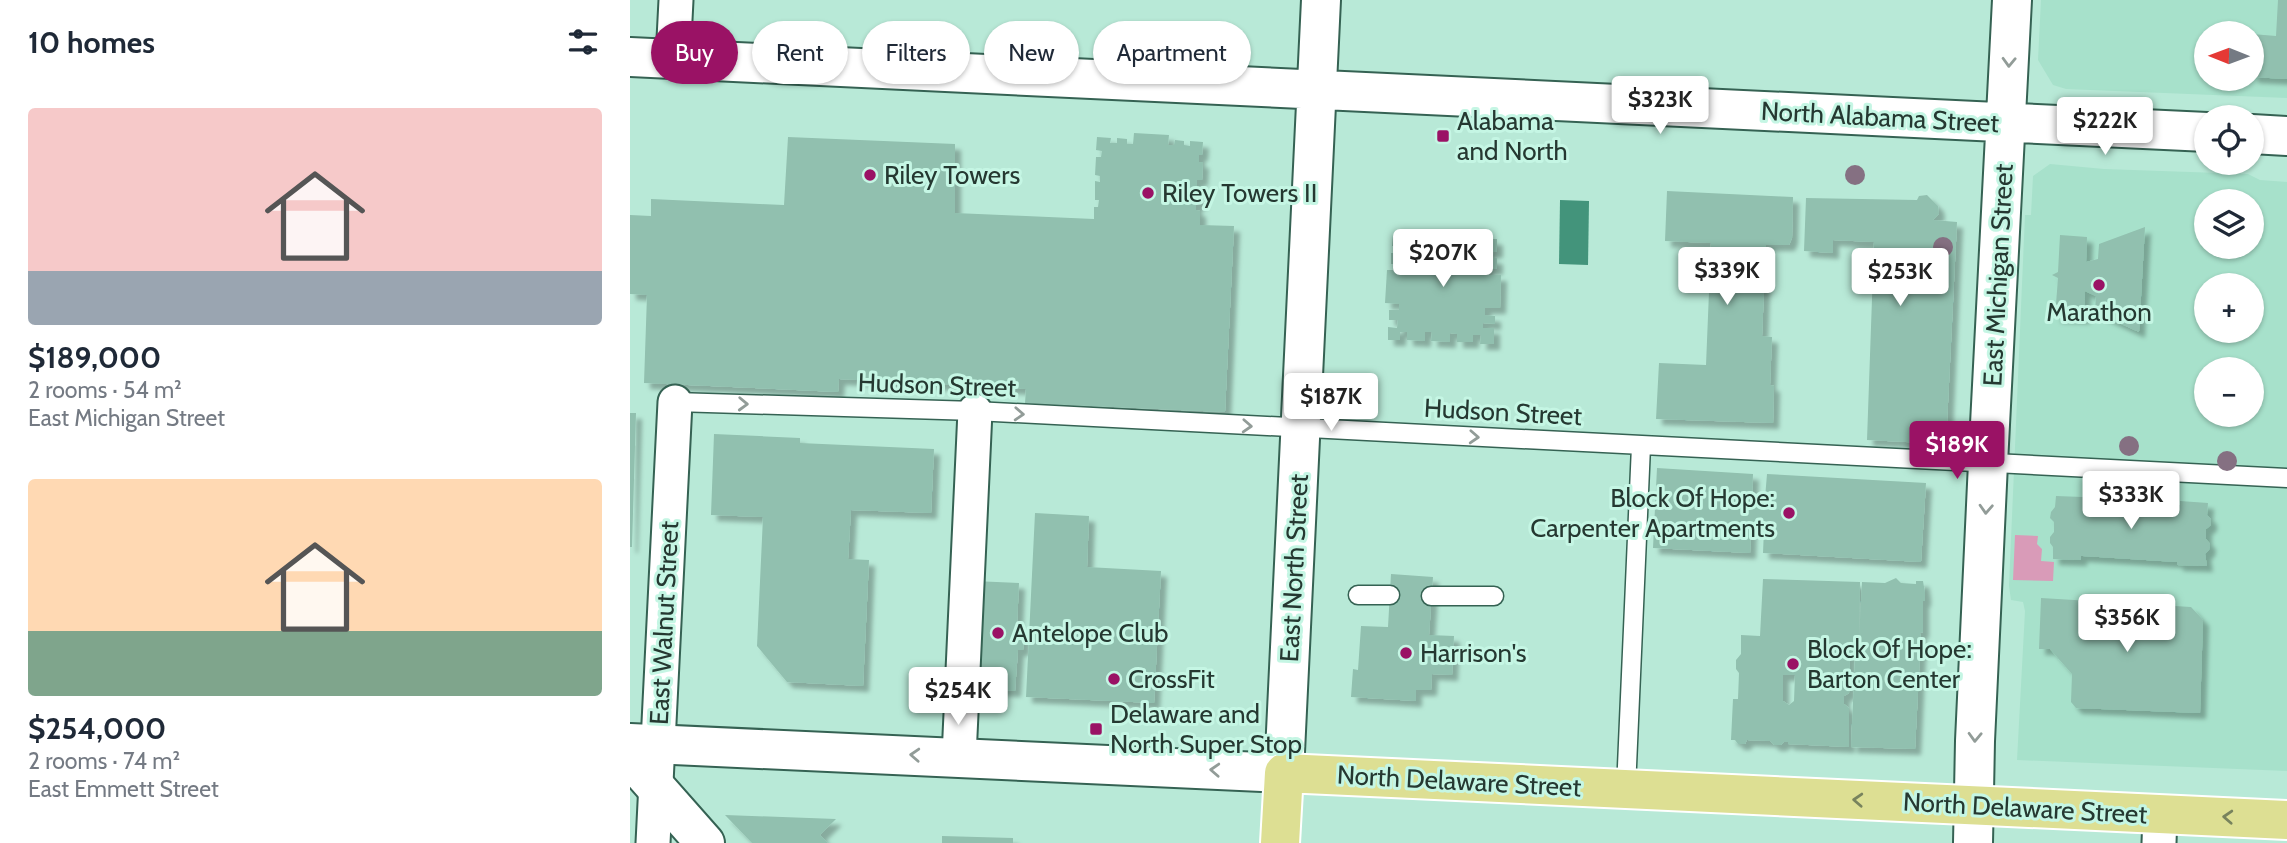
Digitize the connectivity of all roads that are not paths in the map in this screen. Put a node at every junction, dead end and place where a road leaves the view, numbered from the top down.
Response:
1 (676, 0) edge
2 (1321, 0) edge
3 (2012, 0) edge
4 (675, 21) edge
5 (630, 57) edge
6 (651, 58) edge
7 (738, 62) edge
8 (1317, 89) junction
9 (2006, 123) junction
10 (2194, 131) edge
11 (2264, 135) edge
12 (2287, 136) edge
13 (675, 402) joint
14 (975, 411) junction
15 (1301, 428) junction
16 (1641, 446) junction
17 (1988, 463) junction
18 (2287, 478) edge
19 (1358, 595) dead end
20 (1390, 595) dead end
21 (1431, 596) dead end
22 (1494, 596) dead end
23 (639, 748) edge
24 (959, 757) junction
25 (1284, 773) junction
26 (656, 787) junction
27 (1626, 789) junction
28 (1975, 805) junction
29 (2287, 820) edge
30 (2159, 828) edge
31 (653, 843) edge
32 (705, 843) edge
33 (1280, 843) edge
34 (1973, 843) edge

1 - 4 street
2 - 8 main road, East North Street
3 -> 9 main road, East Michigan Street
5 - 6 main road, North Alabama Street
7 - 8 main road, North Alabama Street
8 - 9 main road, North Alabama Street
8 - 15 main road, East North Street
9 - 10 main road, North Alabama Street
9 - 17 main road, East Michigan Street
11 - 12 main road
13 -> 14 lane, Hudson Street
13 - 23 street, East Walnut Street
14 -> 15 lane, Hudson Street
14 - 24 street
15 -> 16 lane, Hudson Street
15 - 25 main road, East North Street
16 - 17 lane, Hudson Street
16 - 27 lane
17 - 18 lane, Hudson Street
17 -> 28 main road, East Michigan Street
19 - 20 lane
21 - 22 lane
24 -> 23 main road, North Delaware Street
23 - 26 main road
25 -> 24 main road, North Delaware Street
25 - 27 main road, North Delaware Street
25 - 33 main road, East North Street
26 - 31 street
26 - 32 main road
28 -> 27 main road, North Delaware Street
28 - 30 main road, North Delaware Street
28 - 34 main road, East Michigan Street
29 -> 30 main road, North Delaware Street

